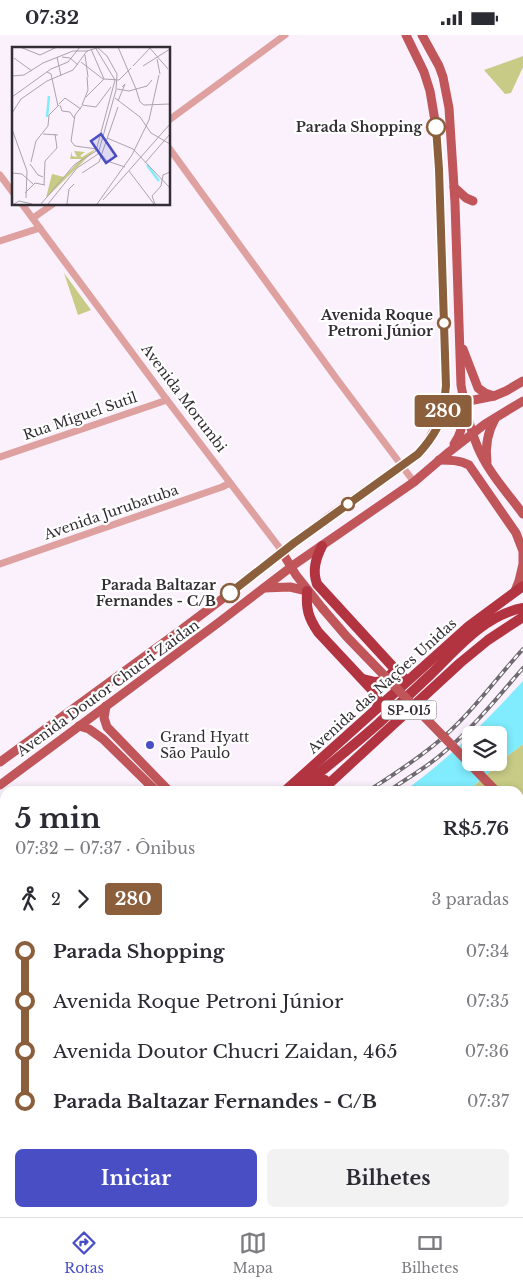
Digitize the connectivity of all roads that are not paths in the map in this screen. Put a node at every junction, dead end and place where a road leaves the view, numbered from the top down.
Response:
1 (285, 35) edge
2 (406, 35) edge
3 (422, 35) edge
4 (170, 119) edge
5 (170, 149) edge
6 (0, 175) edge
7 (454, 187) junction
8 (12, 191) edge
9 (473, 201) dead end
10 (23, 205) edge
11 (52, 205) edge
12 (33, 218) junction
13 (42, 231) junction
14 (0, 241) edge
15 (460, 343) junction
16 (523, 381) edge
17 (494, 396) junction
18 (167, 400) junction
19 (523, 401) edge
20 (464, 402) junction
21 (496, 417) junction
22 (437, 425) junction
23 (473, 433) junction
24 (449, 452) junction
25 (0, 457) edge
26 (439, 460) junction
27 (469, 465) junction
28 (402, 466) junction
29 (488, 466) junction
30 (414, 482) junction
31 (230, 483) junction
32 (523, 514) edge
33 (322, 546) junction
34 (282, 551) junction
35 (0, 563) edge
36 (291, 567) junction
37 (264, 588) junction
38 (519, 589) edge
39 (307, 591) junction
40 (523, 608) edge
41 (523, 617) edge
42 (394, 669) junction
43 (362, 679) junction
44 (407, 681) junction
45 (106, 706) junction
46 (377, 708) junction
47 (106, 725) junction
48 (79, 726) junction
49 (97, 733) junction
50 (0, 762) edge
51 (350, 765) junction
52 (312, 779) junction
53 (0, 785) edge
54 (151, 786) edge
55 (164, 786) edge
56 (291, 786) edge
57 (303, 786) edge
58 (306, 786) edge
59 (317, 786) edge
60 (327, 786) edge
61 (491, 786) edge

1 - 4 street
2 - 22 main road
3 - 7 main road
5 - 28 street
6 - 8 street
7 - 9 main road
7 - 15 main road
10 - 12 street, Avenida Morumbi
11 - 12 street
12 - 13 street, Avenida Morumbi
13 - 14 street
13 - 18 street, Avenida Morumbi
15 - 17 main road
15 - 20 main road
16 - 17 main road, Avenida Doutor Chucri Zaidan
17 - 20 main road, Avenida Doutor Chucri Zaidan
18 - 25 street, Rua Miguel Sutil
18 - 31 street, Avenida Morumbi
19 - 21 main road, Avenida Doutor Chucri Zaidan
20 - 22 main road, Avenida Doutor Chucri Zaidan
20 - 23 main road
20 - 24 main road
21 - 23 main road, Avenida Doutor Chucri Zaidan
21 - 29 main road
22 - 28 main road, Avenida Doutor Chucri Zaidan
23 - 24 main road, Avenida Doutor Chucri Zaidan
23 - 29 main road
24 - 26 main road, Avenida Doutor Chucri Zaidan
26 - 27 main road
26 - 30 main road, Avenida Doutor Chucri Zaidan
27 - 29 main road
27 - 38 main road
28 - 30 street
28 - 34 main road, Avenida Doutor Chucri Zaidan
29 - 32 main road
30 - 33 main road, Avenida Doutor Chucri Zaidan
31 - 34 street, Avenida Morumbi
31 - 35 street, Avenida Jurubatuba
33 - 36 main road, Avenida Doutor Chucri Zaidan
33 - 42 highway
34 - 36 main road, Avenida Morumbi
34 - 50 main road, Avenida Doutor Chucri Zaidan
36 - 37 main road, Avenida Doutor Chucri Zaidan
36 - 39 main road, Avenida Morumbi
37 - 39 main road
37 - 45 main road, Avenida Doutor Chucri Zaidan
38 - 44 highway, Avenida das Nações Unidas
39 - 43 highway
39 - 61 main road, Avenida Morumbi, bridge
40 - 52 highway
41 - 51 highway, SP-015
42 - 43 highway
42 - 44 highway
43 - 46 highway
44 - 46 highway, Avenida das Nações Unidas
45 - 47 main road
45 - 48 main road, Avenida Doutor Chucri Zaidan
46 - 56 highway, Avenida das Nações Unidas
47 - 49 main road
47 - 55 main road
48 - 49 main road
48 - 53 main road, Avenida Doutor Chucri Zaidan
49 - 54 main road
51 - 59 highway
51 - 60 highway, SP-015
52 - 57 highway
52 - 58 highway

